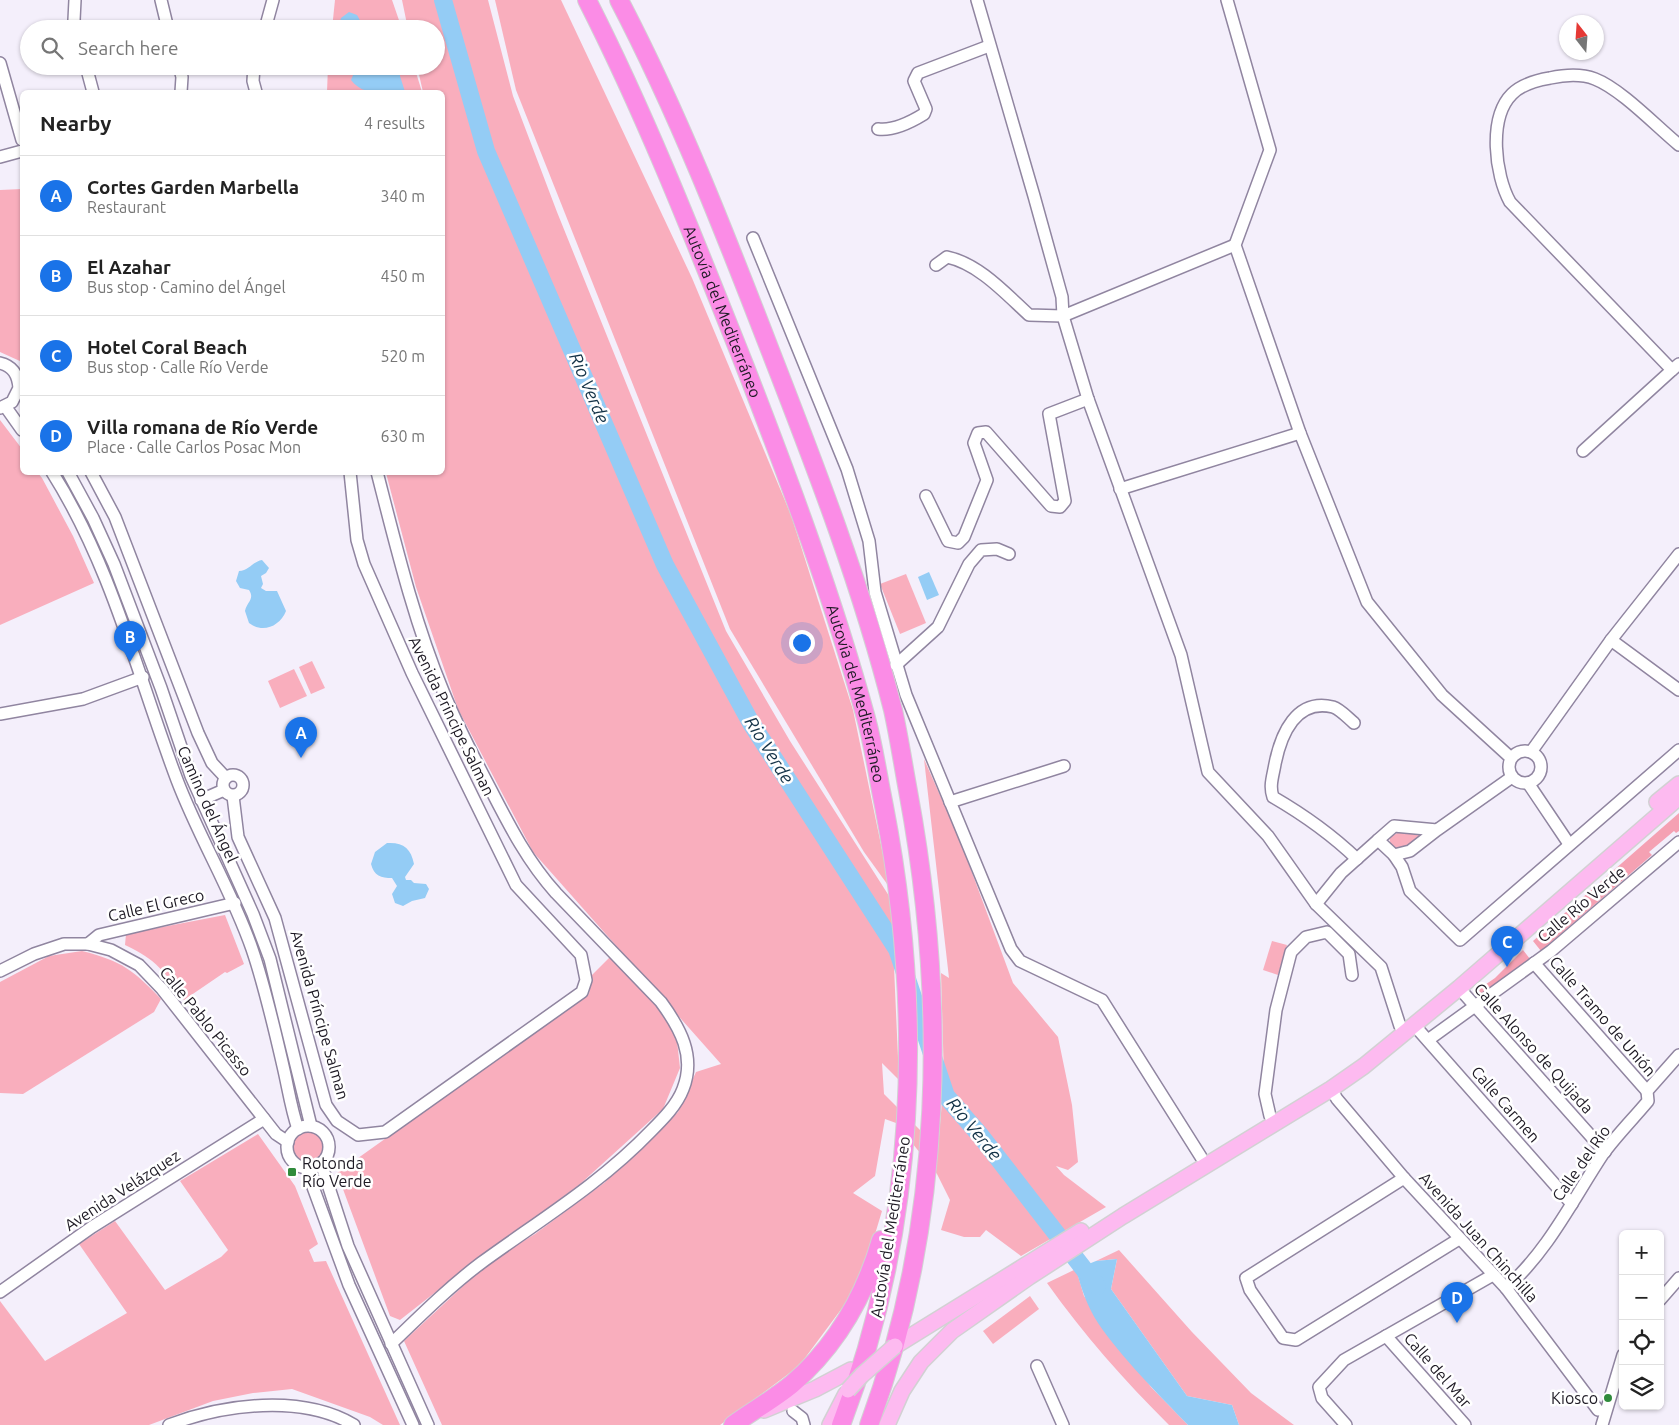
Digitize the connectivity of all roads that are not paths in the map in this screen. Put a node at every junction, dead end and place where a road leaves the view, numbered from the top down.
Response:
1 (74, 0) edge
2 (161, 0) edge
3 (273, 0) edge
4 (587, 0) edge
5 (619, 0) edge
6 (976, 0) edge
7 (1227, 0) edge
8 (74, 20) edge
9 (166, 20) edge
10 (267, 20) edge
11 (989, 46) junction
12 (0, 63) edge
13 (88, 75) edge
14 (181, 75) edge
15 (253, 75) edge
16 (92, 90) edge
17 (181, 90) edge
18 (255, 90) edge
19 (878, 129) dead end
20 (20, 133) edge
21 (1679, 145) edge
22 (20, 152) edge
23 (0, 157) edge
24 (753, 238) dead end
25 (1235, 245) junction
26 (936, 264) dead end
27 (1063, 316) junction
28 (0, 363) edge
29 (1676, 367) edge
30 (20, 378) edge
31 (20, 400) edge
32 (1088, 400) junction
33 (3, 407) edge
34 (20, 428) edge
35 (1300, 433) junction
36 (1583, 451) dead end
37 (54, 475) edge
38 (70, 475) edge
39 (93, 475) edge
40 (350, 475) edge
41 (378, 475) edge
42 (1120, 489) junction
43 (926, 496) dead end
44 (1009, 554) dead end
45 (1679, 554) edge
46 (1611, 640) junction
47 (896, 665) junction
48 (143, 677) junction
49 (1678, 685) edge
50 (0, 714) edge
51 (1354, 723) dead end
52 (1679, 750) edge
53 (1531, 752) junction
54 (1511, 758) junction
55 (1064, 766) dead end
56 (1512, 777) junction
57 (226, 778) junction
58 (1528, 783) junction
59 (1679, 784) edge
60 (229, 793) junction
61 (1679, 797) edge
62 (201, 800) junction
63 (950, 802) junction
64 (1437, 830) junction
65 (1378, 840) junction
66 (1679, 842) edge
67 (1569, 844) junction
68 (1394, 855) junction
69 (1357, 859) junction
70 (235, 904) junction
71 (1316, 904) junction
72 (88, 944) junction
73 (577, 948) joint
74 (1534, 963) junction
75 (0, 971) edge
76 (1352, 974) dead end
77 (1459, 988) junction
78 (1473, 1005) junction
79 (1408, 1026) junction
80 (1428, 1040) junction
81 (1679, 1055) edge
82 (1331, 1089) junction
83 (1647, 1091) junction
84 (1270, 1116) junction
85 (264, 1119) junction
86 (311, 1126) junction
87 (298, 1129) junction
88 (288, 1142) junction
89 (1605, 1152) junction
90 (1201, 1158) junction
91 (321, 1164) junction
92 (306, 1168) junction
93 (1404, 1178) junction
94 (898, 1200) junction
95 (1572, 1204) junction
96 (1121, 1212) junction
97 (1459, 1239) junction
98 (1026, 1272) junction
99 (1493, 1275) junction
100 (1679, 1278) edge
101 (1506, 1288) junction
102 (0, 1292) edge
103 (1664, 1295) edge
104 (1386, 1336) junction
105 (391, 1344) junction
106 (895, 1346) junction
107 (1620, 1365) edge
108 (1037, 1366) dead end
109 (849, 1396) junction
110 (1598, 1410) dead end
111 (793, 1411) dead end
112 (169, 1425) edge
113 (354, 1425) edge
114 (413, 1425) edge
115 (428, 1425) edge
116 (734, 1425) edge
117 (804, 1425) edge
118 (830, 1425) edge
119 (841, 1425) edge
120 (869, 1425) edge
121 (887, 1425) edge
122 (1063, 1425) edge
123 (1346, 1425) edge
124 (1465, 1425) edge
125 (1602, 1425) edge

1 - 8 street
2 - 9 street
3 - 10 street
4 - 94 highway, Autovía del Mediterráneo
5 - 120 highway, Autovía del Mediterráneo
6 - 11 street
7 - 25 street
11 - 19 street
11 - 27 street
12 - 20 street
13 - 16 street
14 - 17 street
15 - 18 street
21 - 29 street
22 - 23 street
24 - 47 street
25 - 27 street
25 - 35 street
26 - 27 street
27 - 32 street
28 - 30 street
29 - 36 street
30 - 31 street
31 - 33 street
32 - 42 street
32 - 43 street
33 - 34 street
35 - 42 street
35 - 54 street
37 - 48 street, Camino del Ángel
38 - 62 street, Camino del Ángel
39 - 57 street
40 - 73 street, Avenida Principe Salman
41 - 105 street
42 - 71 street
44 - 47 street
45 - 46 street
46 - 49 street
46 - 53 street
47 - 63 street
48 - 50 street
48 - 70 street, Camino del Ángel
51 - 69 street
52 - 67 street
53 - 54 street
53 - 58 street
54 - 56 street
55 - 63 street
56 - 58 street
56 - 64 street
57 - 60 street
57 - 60 street
58 - 67 street
59 - 79 main road
60 - 62 street
60 - 73 street, Avenida Príncipe Salman
61 - 77 main road
62 - 86 street, Camino del Ángel
63 - 90 street
64 - 65 street
64 - 68 street
65 - 68 street
65 - 69 street
66 - 74 street, Calle Río Verde
67 - 68 street
69 - 71 street
70 - 72 street, Calle El Greco
70 - 87 street, Camino del Ángel
71 - 79 street
72 - 75 street, Calle Pablo Picasso
72 - 85 street, Calle Pablo Picasso
74 - 78 street, Calle Río Verde
74 - 83 street, Calle Tramo de Unión
76 - 84 street
77 - 78 street, Calle Alonso de Quijada
77 - 79 main road
78 - 80 street, Calle Río Verde
78 - 89 street, Calle Alonso de Quijada
79 - 80 street, Calle Carmen
79 - 82 main road
79 - 84 main road
80 - 95 street, Calle Carmen
81 - 83 street, Calle del Río
82 - 93 street, Avenida Juan Chinchilla
82 - 96 main road
83 - 89 street, Calle del Río
84 - 90 main road
85 - 88 street, Calle Pablo Picasso
85 - 102 street, Avenida Velázquez
86 - 87 street
86 - 91 street
87 - 88 street
88 - 92 street
89 - 95 street, Calle del Río
90 - 96 main road
91 - 92 street
91 - 105 street
92 - 114 street
93 - 97 street, Avenida Juan Chinchilla
93 - 97 street
94 - 109 highway, Autovía del Mediterráneo
94 - 116 highway
95 - 101 street, Calle del Río
96 - 98 main road
97 - 99 street, Avenida Juan Chinchilla
98 - 106 main road
98 - 121 main road
99 - 101 street, Avenida Juan Chinchilla
99 - 104 street
100 - 103 street
101 - 110 street, Avenida Juan Chinchilla
104 - 123 street
104 - 124 street, Calle del Mar
105 - 115 street
106 - 109 main road, bridge
106 - 116 main road
107 - 125 street
108 - 122 street
109 - 118 main road
109 - 119 highway, Autovía del Mediterráneo
111 - 117 street
112 - 113 street

